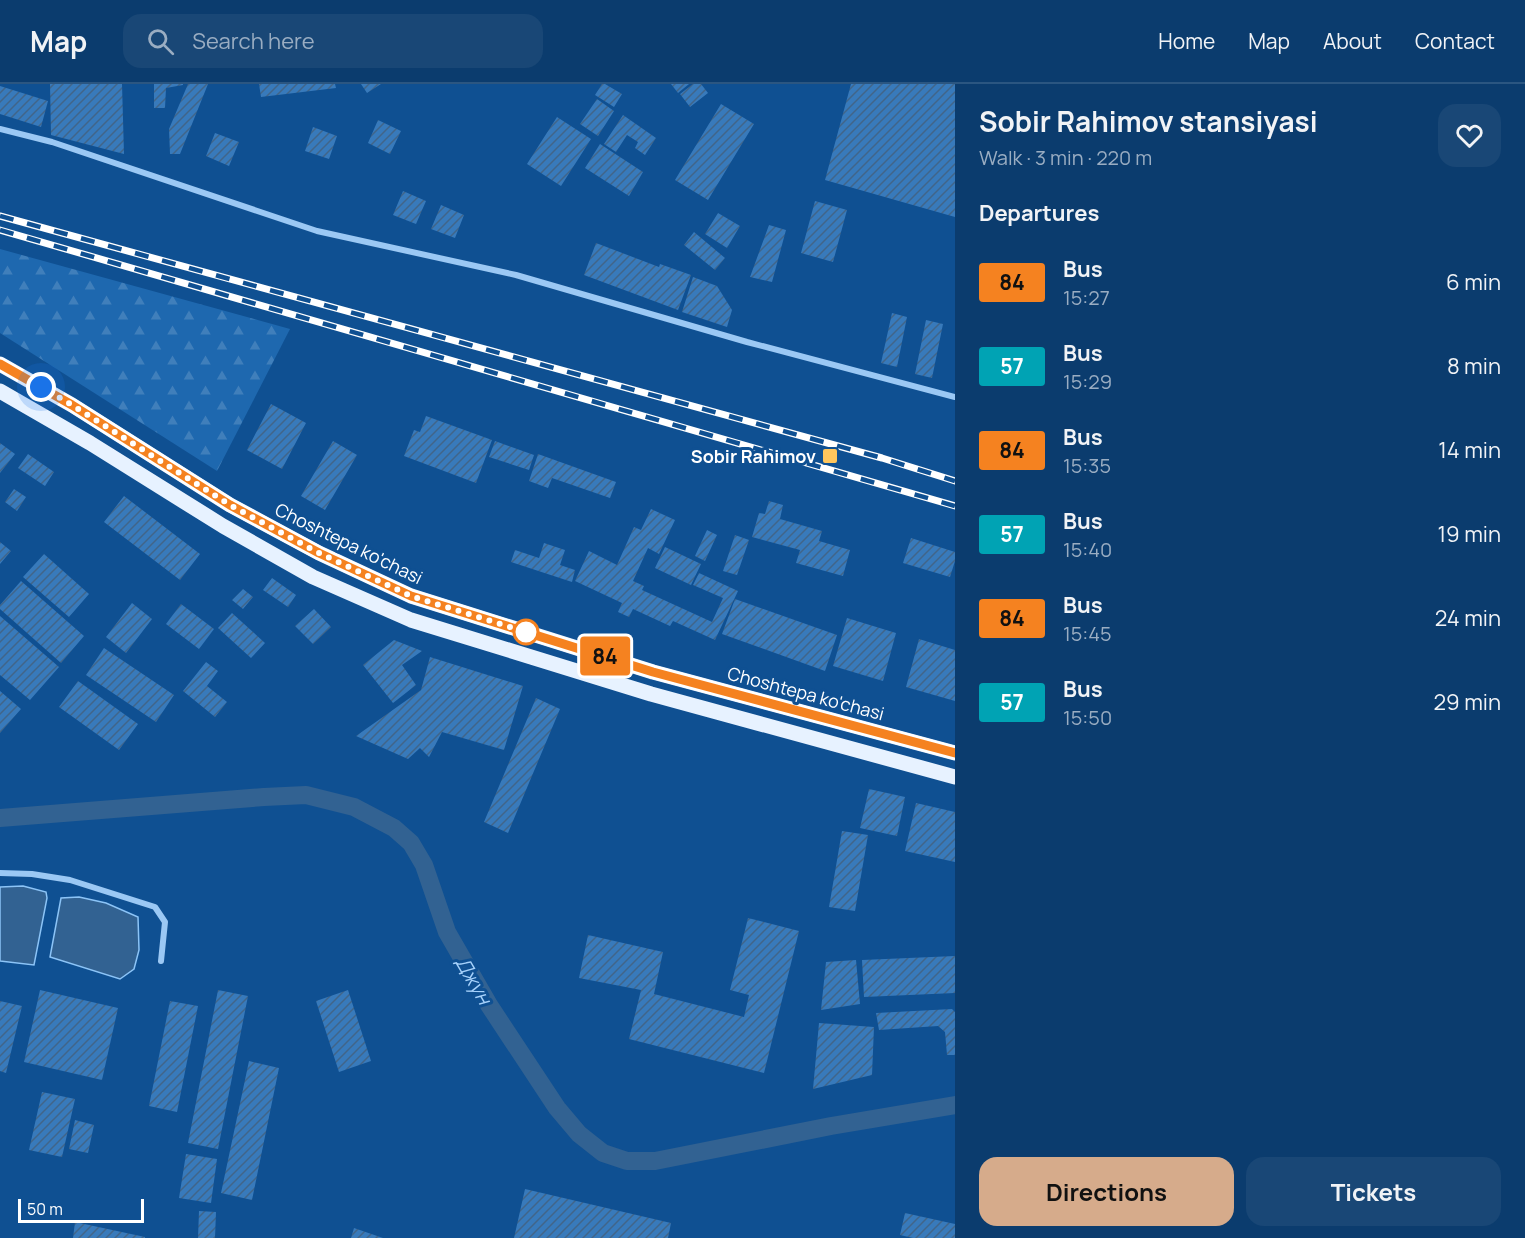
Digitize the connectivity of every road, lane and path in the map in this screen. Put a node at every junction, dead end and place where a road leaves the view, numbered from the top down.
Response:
1 (0, 129) edge
2 (0, 364) edge
3 (0, 391) edge
4 (955, 397) edge
5 (955, 753) edge
6 (955, 777) edge
7 (0, 873) edge
8 (161, 961) dead end

1 - 4 street
2 - 5 main road, Choshtepa ko'chasi
3 - 6 main road
7 - 8 street

